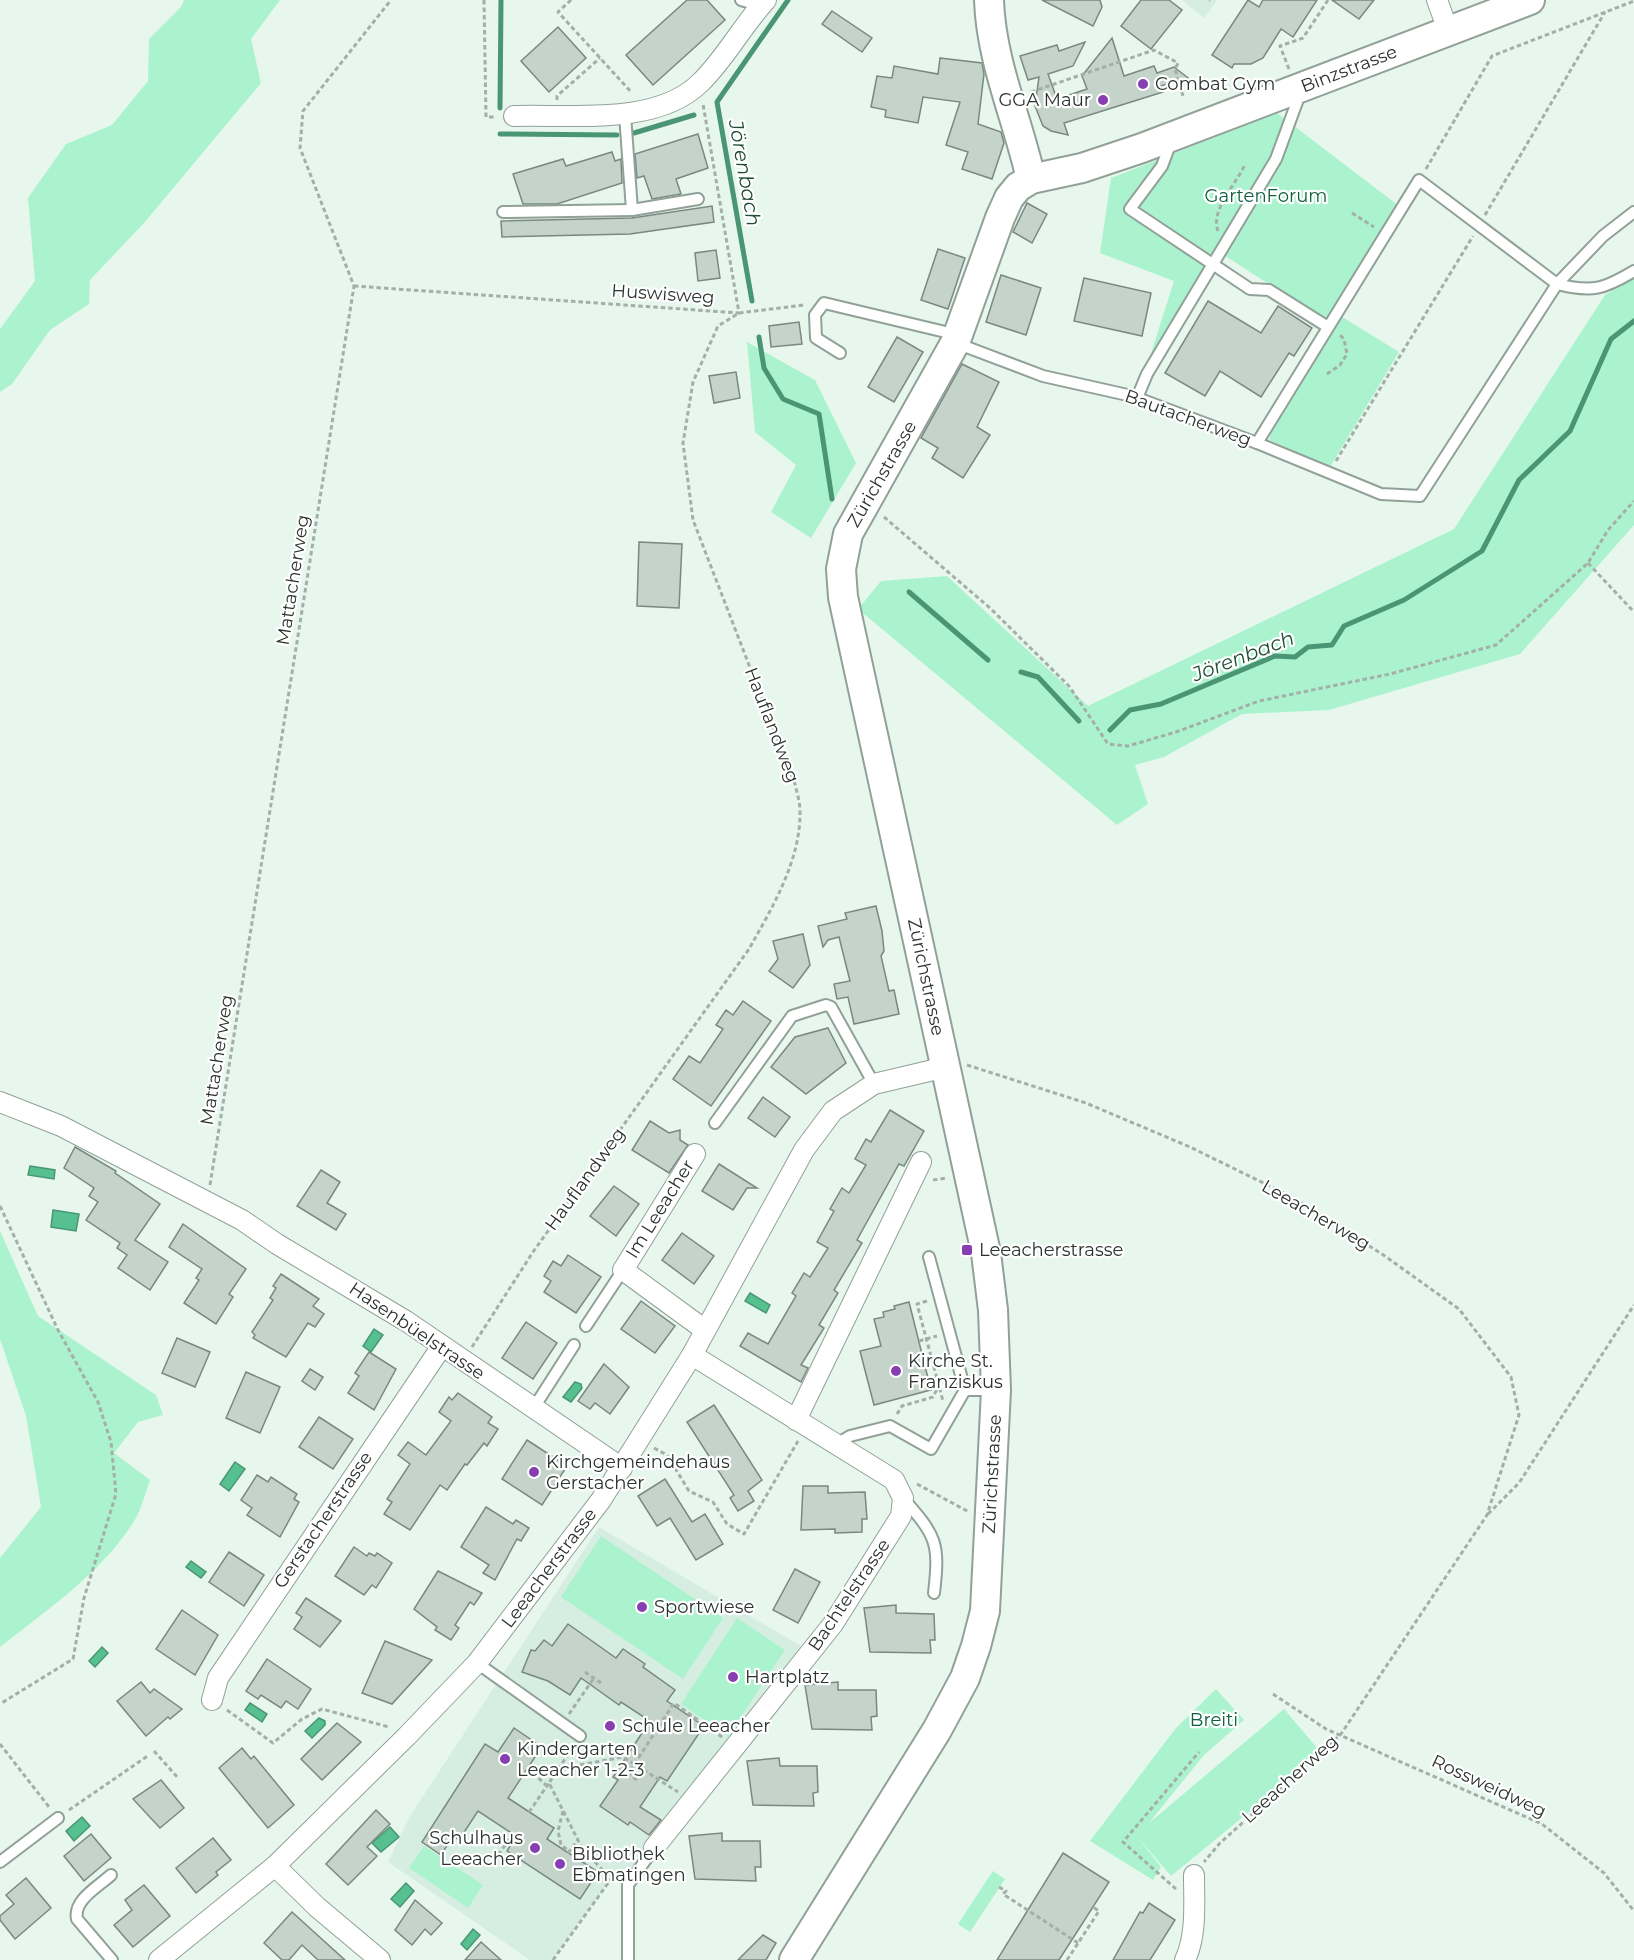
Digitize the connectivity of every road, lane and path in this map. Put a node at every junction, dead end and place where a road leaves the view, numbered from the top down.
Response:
1 (391, 0) edge
2 (484, 0) edge
3 (571, 0) edge
4 (741, 0) edge
5 (989, 0) edge
6 (1328, 0) edge
7 (1437, 0) edge
8 (1530, 0) edge
9 (1634, 1) edge
10 (763, 3) edge
11 (1605, 12) junction
12 (1448, 30) junction
13 (600, 58) junction
14 (1293, 83) junction
15 (699, 84) junction
16 (1183, 96) dead end
17 (1009, 100) junction
18 (649, 110) junction
19 (558, 114) junction
20 (625, 115) junction
21 (514, 116) joint
22 (1173, 136) junction
23 (1245, 164) dead end
24 (1031, 180) junction
25 (1419, 180) junction
26 (698, 199) dead end
27 (632, 210) junction
28 (503, 212) dead end
29 (1634, 212) edge
30 (1479, 225) junction
31 (1226, 241) junction
32 (1212, 264) junction
33 (1634, 271) edge
34 (1557, 284) junction
35 (354, 286) junction
36 (824, 303) junction
37 (739, 313) junction
38 (1328, 327) junction
39 (957, 339) junction
40 (840, 352) dead end
41 (1327, 374) dead end
42 (1137, 398) junction
43 (1257, 443) junction
44 (1329, 473) junction
45 (1634, 501) edge
46 (866, 502) junction
47 (1588, 563) junction
48 (1634, 612) edge
49 (946, 1067) junction
50 (874, 1084) junction
51 (0, 1102) edge
52 (715, 1124) dead end
53 (695, 1154) dead end
54 (921, 1162) dead end
55 (951, 1177) dead end
56 (952, 1186) dead end
57 (208, 1200) junction
58 (0, 1206) edge
59 (929, 1257) dead end
60 (623, 1270) junction
61 (940, 1298) junction
62 (1634, 1305) edge
63 (586, 1326) dead end
64 (705, 1330) junction
65 (574, 1345) dead end
66 (442, 1346) junction
67 (692, 1355) junction
68 (463, 1362) junction
69 (939, 1385) junction
70 (965, 1390) junction
71 (996, 1390) junction
72 (533, 1409) junction
73 (949, 1421) junction
74 (802, 1424) junction
75 (890, 1426) junction
76 (638, 1439) junction
77 (837, 1444) junction
78 (622, 1468) junction
79 (894, 1479) junction
80 (903, 1498) junction
81 (974, 1504) dead end
82 (1487, 1515) junction
83 (934, 1593) dead end
84 (477, 1663) junction
85 (585, 1672) dead end
86 (594, 1678) junction
87 (601, 1683) dead end
88 (1273, 1694) dead end
89 (212, 1700) joint
90 (0, 1704) edge
91 (562, 1725) junction
92 (1341, 1734) junction
93 (407, 1736) junction
94 (580, 1736) joint
95 (0, 1743) edge
96 (735, 1747) junction
97 (154, 1751) dead end
98 (1199, 1752) dead end
99 (149, 1755) dead end
100 (634, 1764) junction
101 (558, 1769) junction
102 (533, 1773) dead end
103 (179, 1779) dead end
104 (637, 1780) dead end
105 (548, 1784) junction
106 (692, 1800) junction
107 (563, 1811) junction
108 (529, 1812) dead end
109 (58, 1818) junction
110 (513, 1834) dead end
111 (578, 1839) junction
112 (654, 1848) joint
113 (494, 1861) dead end
114 (0, 1862) edge
115 (275, 1866) junction
116 (111, 1875) dead end
117 (1194, 1875) joint
118 (999, 1887) dead end
119 (1194, 1895) junction
120 (1093, 1907) dead end
121 (1634, 1911) edge
122 (1078, 1943) junction
123 (112, 1960) edge
124 (159, 1960) edge
125 (380, 1960) edge
126 (553, 1960) edge
127 (628, 1960) edge
128 (794, 1960) edge
129 (1067, 1960) edge
130 (1185, 1960) edge

1 - 35 path
2 - 21 path
3 - 13 path
4 - 10 lane
5 - 17 main road
6 - 14 path
7 - 12 street
8 - 12 main road, Binzstrasse
9 - 11 path
10 - 15 street
11 - 25 path
11 - 30 path
12 - 14 main road, Binzstrasse
13 - 18 path
13 - 19 path
14 - 22 main road, Binzstrasse
14 - 31 lane
15 - 18 street
15 - 37 path, Huswisweg
16 - 17 path
17 - 24 main road
18 - 20 street
19 - 20 street
19 - 21 street
20 - 27 lane
22 - 24 main road, Binzstrasse
22 - 32 lane
23 - 31 path
24 - 39 main road, Zürichstrasse
25 - 30 lane
25 - 38 lane
26 - 27 lane
27 - 28 lane
29 - 34 lane
30 - 34 lane
30 - 44 path
31 - 32 lane
32 - 38 lane
32 - 42 lane
33 - 34 lane
34 - 44 lane, Bautacherweg
35 - 37 path, Huswisweg
35 - 57 path, Mattacherweg
36 - 37 path
36 - 39 lane
36 - 40 lane
37 - 68 path, Hauflandweg
38 - 41 path
38 - 43 lane
39 - 42 lane, Bautacherweg
39 - 46 main road, Zürichstrasse
42 - 43 lane, Bautacherweg
43 - 44 lane, Bautacherweg
45 - 47 path
46 - 47 path
46 - 49 main road, Zürichstrasse
47 - 48 path
49 - 50 street, Leeacherstrasse
49 - 71 main road, Zürichstrasse
49 - 82 path, Leeacherweg
50 - 52 lane
50 - 64 street, Leeacherstrasse
51 - 57 street, Hasenbüelstrasse
53 - 60 street, Im Leeacher
54 - 74 street
55 - 56 path
57 - 66 street, Hasenbüelstrasse
58 - 90 path
59 - 61 lane
60 - 63 lane
60 - 64 street, Im Leeacher
61 - 69 path
61 - 70 lane
62 - 82 path, Leeacherweg
64 - 67 street, Leeacherstrasse
65 - 72 lane
66 - 68 street, Hasenbüelstrasse
66 - 89 street, Gerstacherstrasse
67 - 74 street
67 - 76 street, Leeacherstrasse
68 - 72 street, Hasenbüelstrasse
69 - 73 path
69 - 75 path
70 - 71 lane
70 - 73 lane
71 - 128 main road, Zürichstrasse
72 - 78 street, Hasenbüelstrasse
73 - 75 lane
74 - 76 path
74 - 77 street
75 - 77 lane
76 - 78 street, Leeacherstrasse
77 - 79 street
78 - 84 street, Leeacherstrasse
79 - 80 street
79 - 81 path
80 - 83 lane
80 - 96 street, Bachtelstrasse
82 - 92 path, Leeacherweg
84 - 91 lane
84 - 93 street, Leeacherstrasse
85 - 86 path
86 - 87 path
86 - 91 path
88 - 92 path, Rossweidweg
89 - 93 path
91 - 94 lane
92 - 117 path, Leeacherweg
92 - 121 path, Rossweidweg
93 - 115 street, Leeacherstrasse
94 - 101 path
95 - 109 path
96 - 100 path
96 - 106 street, Bachtelstrasse
97 - 103 path
98 - 119 path
99 - 109 path
100 - 101 path
100 - 104 path
100 - 106 path
101 - 105 path
102 - 105 path
105 - 107 path
105 - 108 path
106 - 112 street, Bachtelstrasse
107 - 111 path
107 - 111 path
109 - 114 lane
110 - 113 path
111 - 126 path
112 - 127 lane
115 - 124 street, Leeacherstrasse
115 - 125 street
116 - 123 lane
117 - 119 street
118 - 122 path
119 - 130 street
120 - 122 path
122 - 129 path

